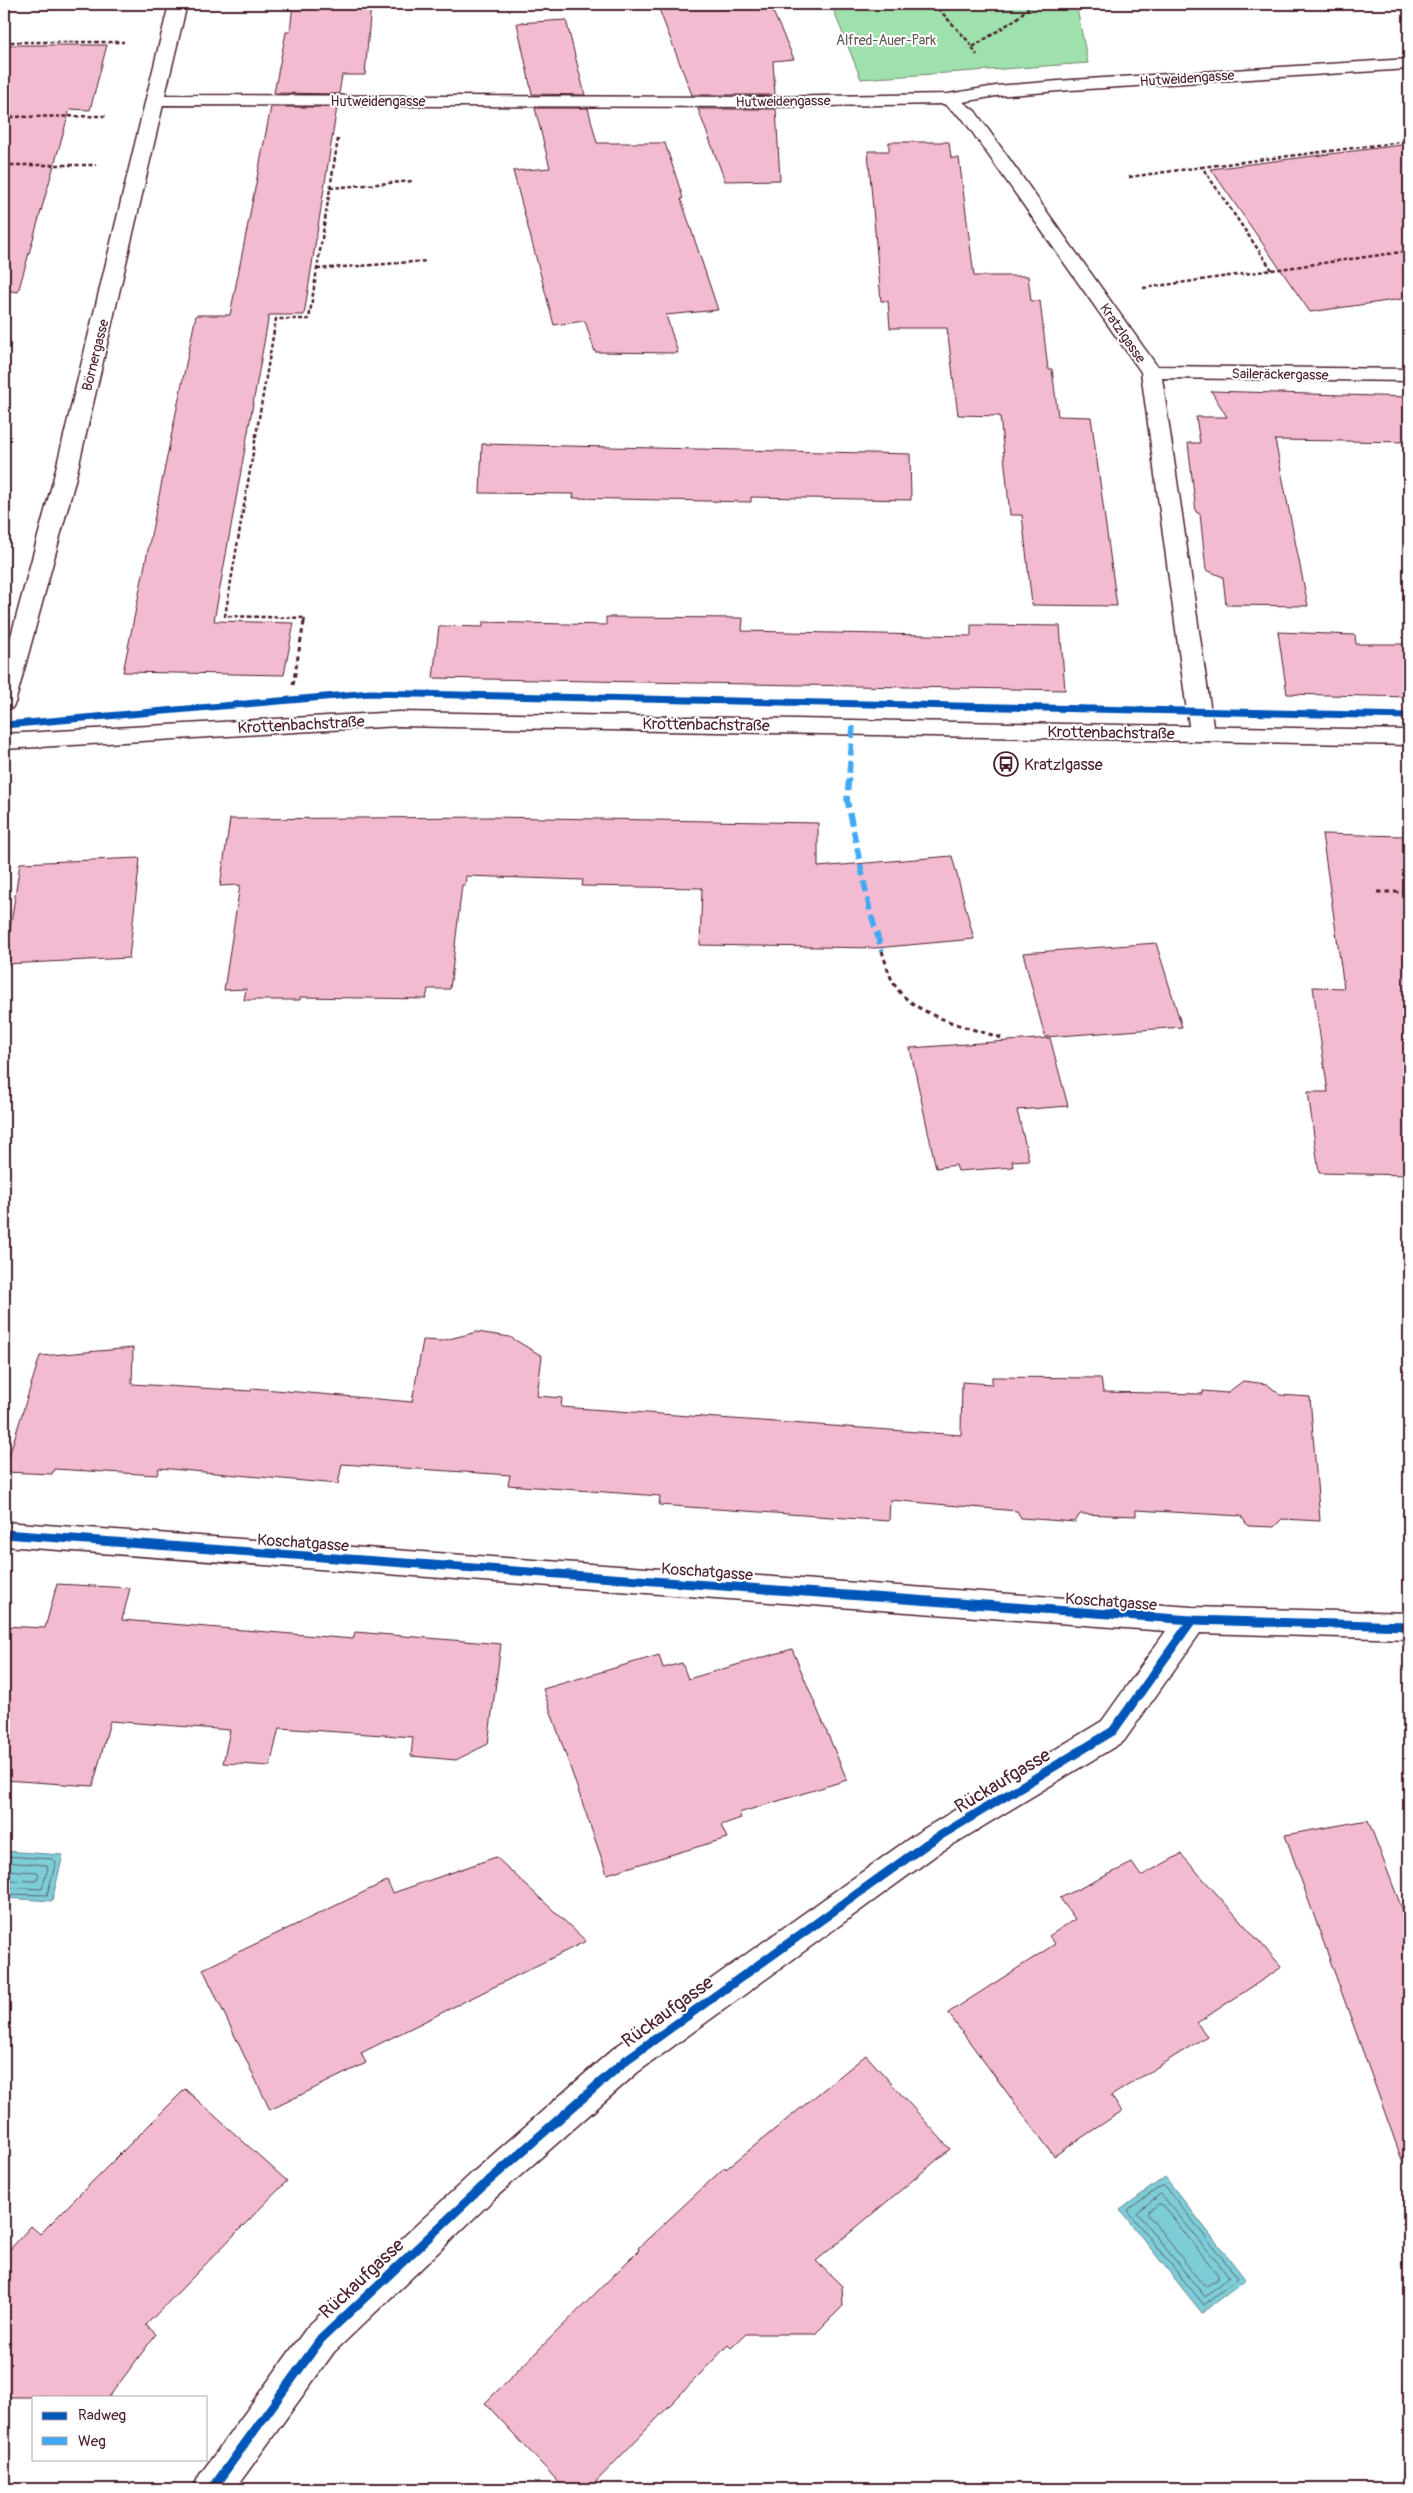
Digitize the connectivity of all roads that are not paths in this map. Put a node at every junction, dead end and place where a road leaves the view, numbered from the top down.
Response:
1 (178, 4) edge
2 (1409, 64) edge
3 (948, 99) junction
4 (154, 108) junction
5 (1151, 372) junction
6 (1409, 375) edge
7 (4, 703) edge
8 (1202, 733) junction
9 (1409, 738) edge
10 (4, 742) edge
11 (4, 1534) edge
12 (1192, 1620) junction
13 (1409, 1626) edge
14 (212, 2489) edge

1 - 4 street, Börnergasse
2 - 3 street, Hutweidengasse
3 - 4 street, Hutweidengasse
3 - 5 street, Kratzlgasse
4 - 7 street, Börnergasse
5 - 6 street, Saileräckergasse
5 - 8 street, Kratzlgasse
8 - 9 street, Krottenbachstraße
8 - 10 street, Krottenbachstraße
11 - 12 street, Koschatgasse
12 - 13 street, Koschatgasse
12 - 14 street, Rückaufgasse

